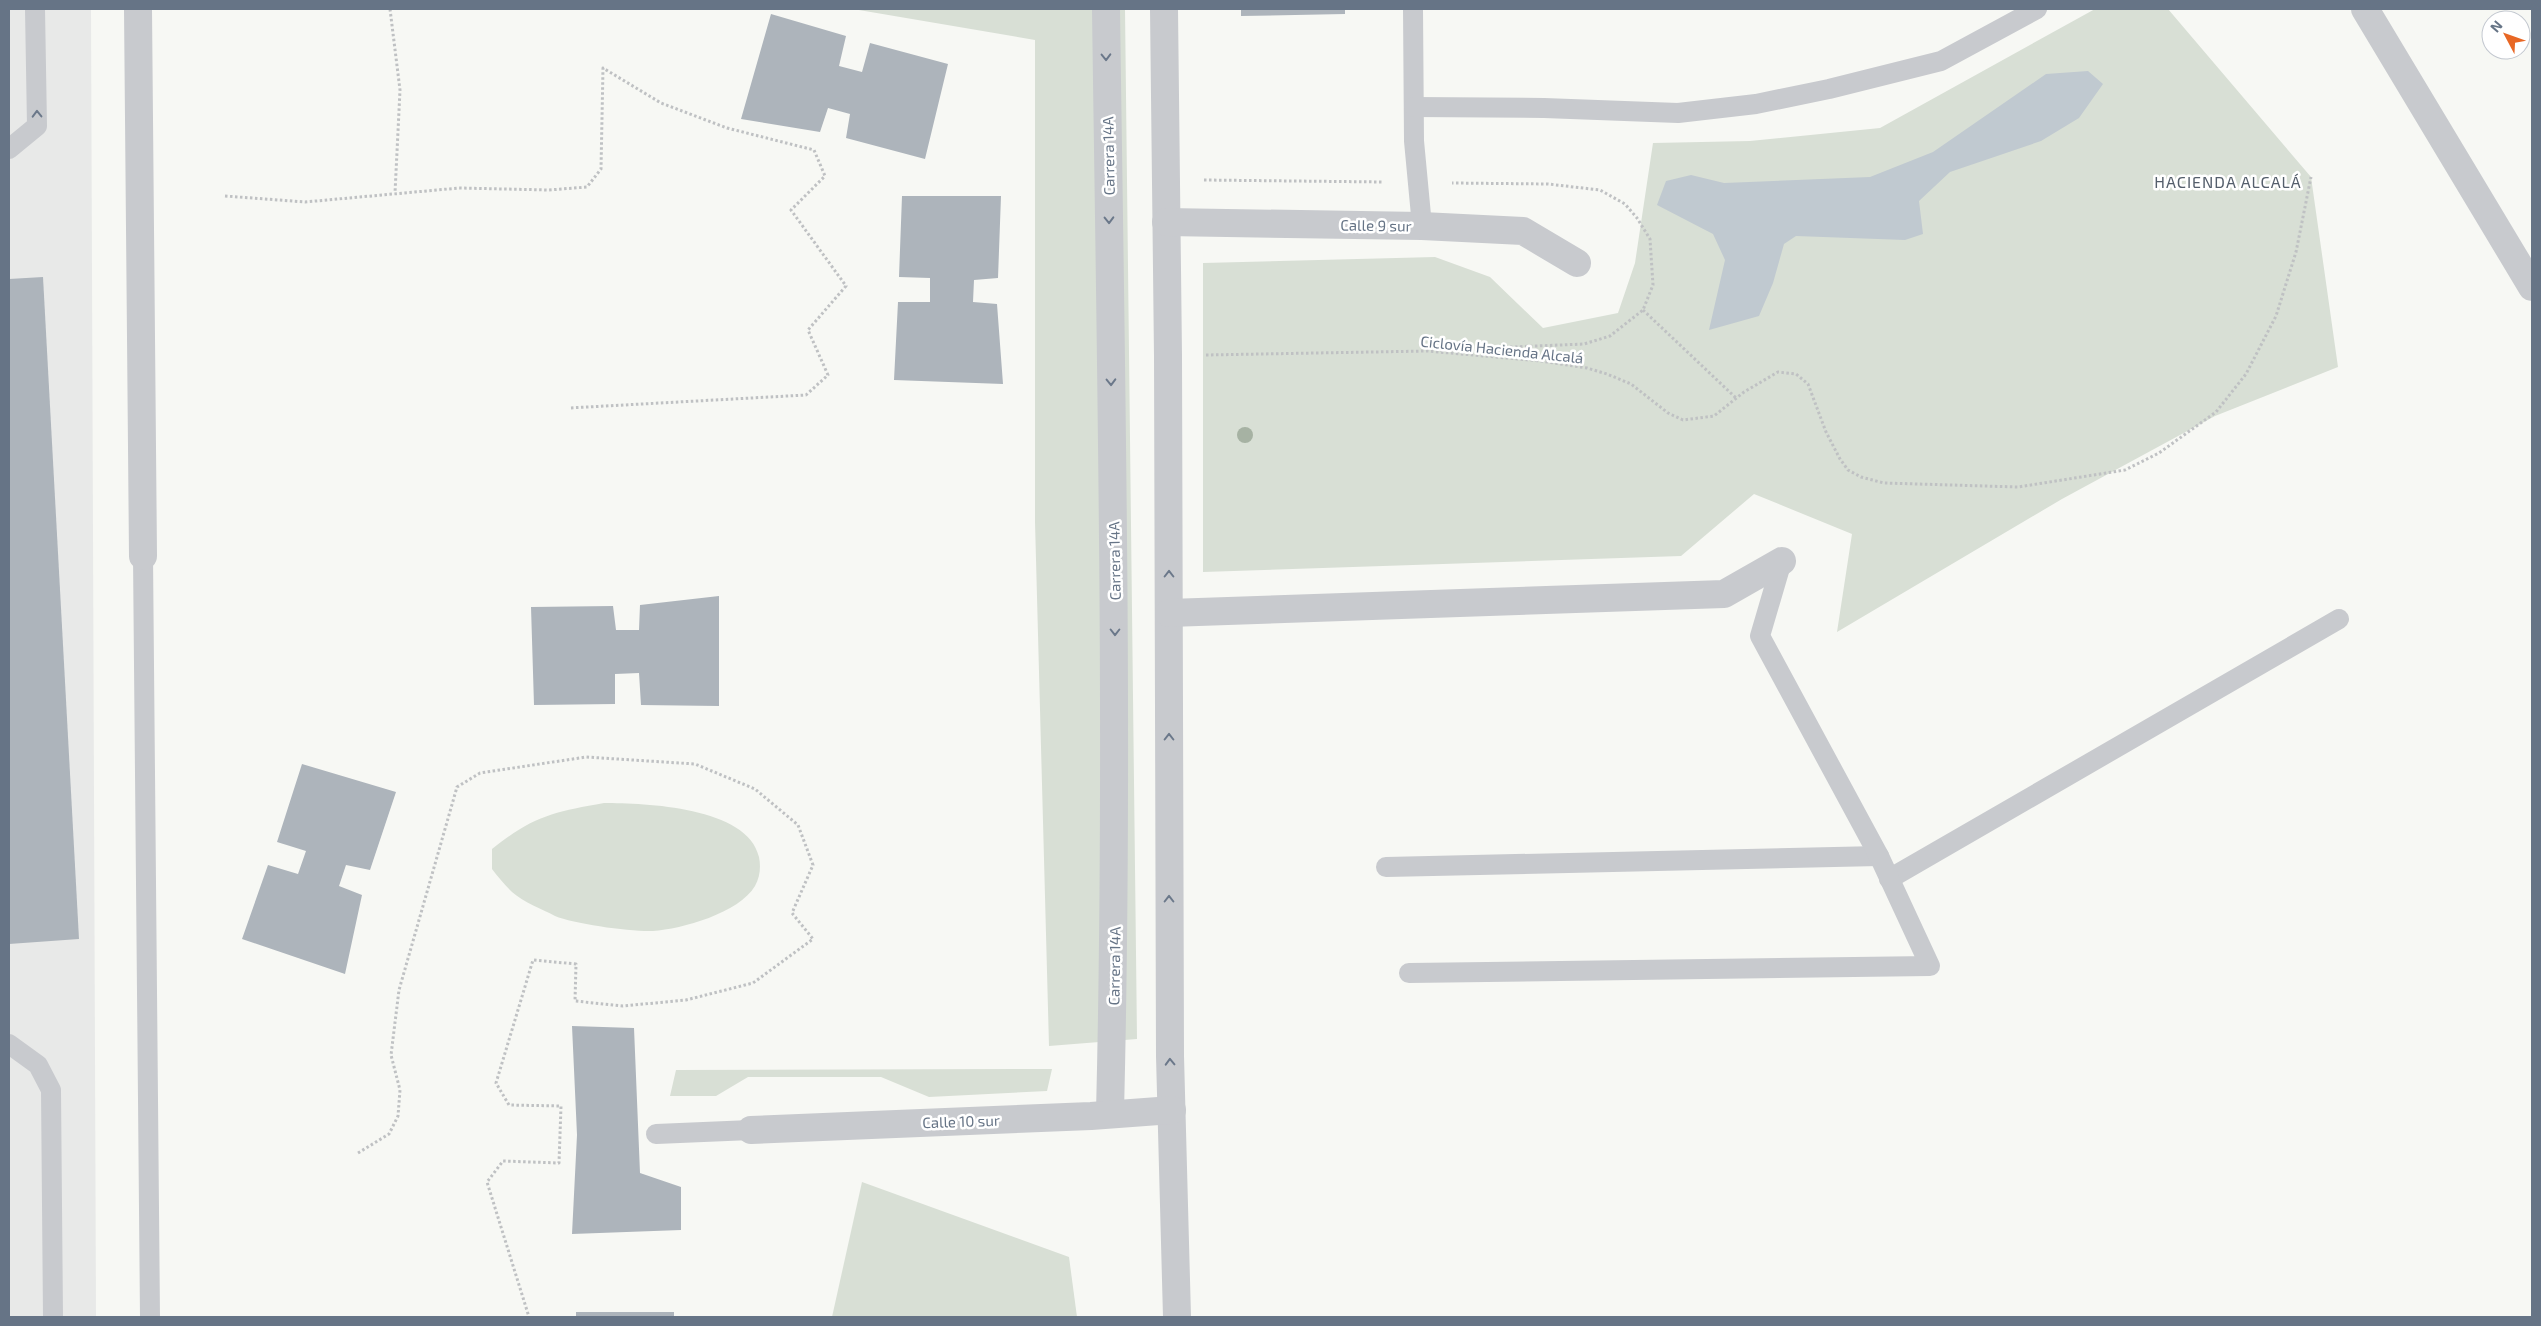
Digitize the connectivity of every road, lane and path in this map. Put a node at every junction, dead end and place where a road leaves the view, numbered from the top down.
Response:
1 (35, 9) edge
2 (138, 9) edge
3 (390, 9) edge
4 (1106, 9) edge
5 (1164, 9) edge
6 (1413, 9) edge
7 (2037, 9) edge
8 (2365, 9) edge
9 (1414, 107) junction
10 (9, 149) edge
11 (2310, 177) dead end
12 (394, 193) junction
13 (225, 196) dead end
14 (1166, 222) junction
15 (1422, 226) junction
16 (1577, 263) dead end
17 (2532, 287) edge
18 (1644, 310) dead end
19 (1168, 356) junction
20 (1736, 398) junction
21 (569, 408) dead end
22 (143, 556) joint
23 (1782, 561) joint
24 (1169, 613) junction
25 (2339, 619) dead end
26 (1879, 856) junction
27 (1386, 867) dead end
28 (1889, 879) junction
29 (1410, 973) dead end
30 (9, 1044) edge
31 (1172, 1110) junction
32 (1110, 1113) junction
33 (751, 1130) joint
34 (656, 1134) dead end
35 (358, 1153) dead end
36 (53, 1317) edge
37 (150, 1317) edge
38 (529, 1317) edge
39 (1177, 1317) edge

10 -> 1 lane
2 - 22 street
3 - 12 path
4 -> 32 street, Carrera 14A
5 - 14 street
6 - 9 lane
7 - 9 lane
8 - 17 street
9 - 15 lane
11 - 20 path, Ciclovía Hacienda Alcalá
12 - 13 path
12 - 21 path
14 - 15 street, Calle 9 sur
14 - 19 street
15 - 16 street, Calle 9 sur
18 - 20 path
19 - 20 path, Ciclovía Hacienda Alcalá
24 -> 19 street
22 - 37 lane
23 - 24 street
23 - 26 lane
31 -> 24 street
25 - 28 lane
26 - 27 lane
26 - 28 lane
28 - 29 lane
30 - 36 lane
31 - 32 street, Calle 10 sur
31 - 39 street
32 - 33 street, Calle 10 sur
33 - 34 lane
35 - 38 path

